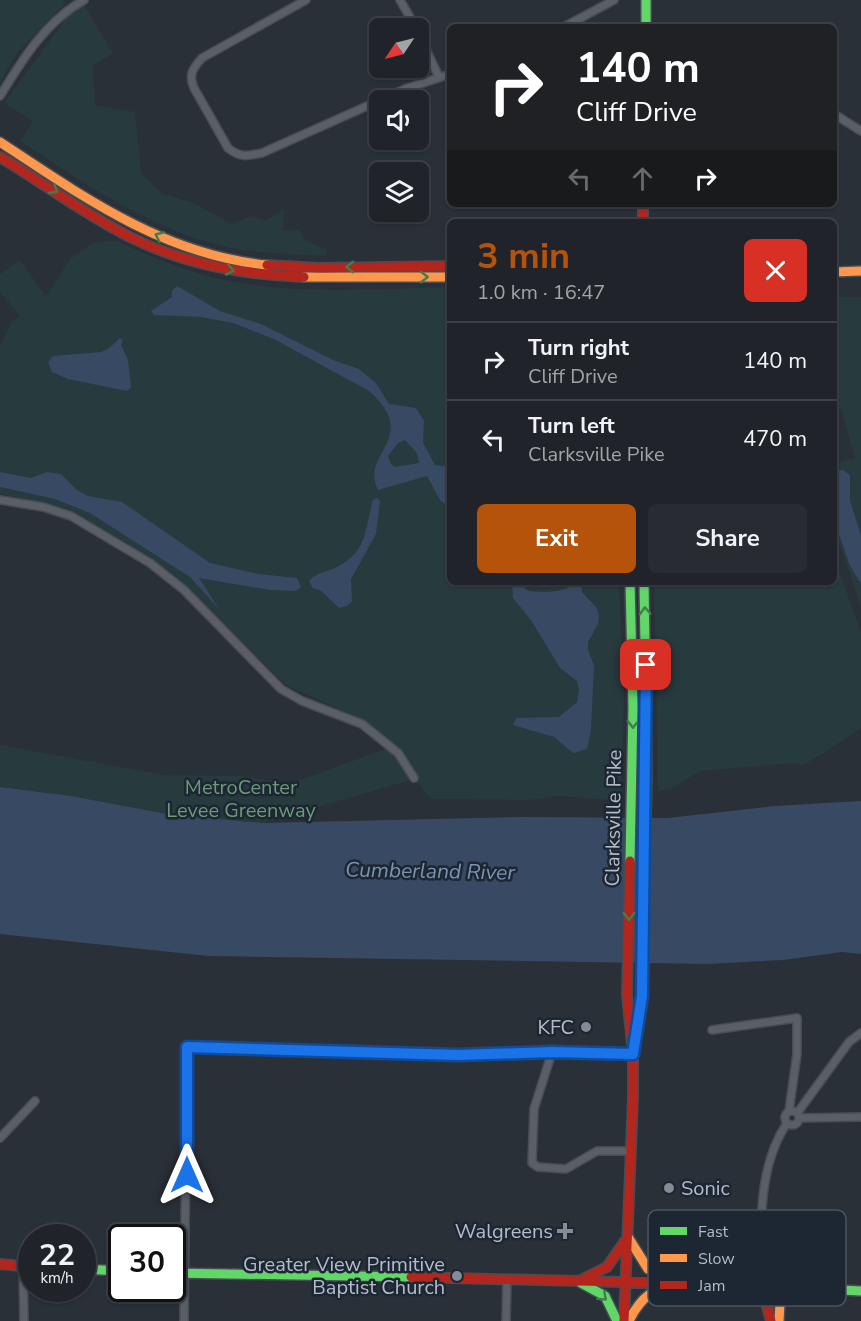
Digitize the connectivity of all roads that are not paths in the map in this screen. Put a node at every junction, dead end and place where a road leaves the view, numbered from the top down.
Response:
1 (84, 0) edge
2 (306, 0) edge
3 (400, 0) edge
4 (614, 0) edge
5 (646, 0) edge
6 (410, 18) edge
7 (570, 24) edge
8 (645, 24) edge
9 (429, 52) edge
10 (447, 75) edge
11 (439, 77) junction
12 (0, 96) edge
13 (837, 116) edge
14 (861, 130) edge
15 (0, 142) edge
16 (0, 157) edge
17 (447, 266) edge
18 (861, 271) edge
19 (837, 272) edge
20 (447, 277) edge
21 (0, 500) edge
22 (630, 585) edge
23 (644, 585) edge
24 (414, 778) dead end
25 (712, 1029) dead end
26 (861, 1033) edge
27 (552, 1052) junction
28 (633, 1054) junction
29 (34, 1101) dead end
30 (789, 1111) junction
31 (799, 1115) junction
32 (861, 1117) edge
33 (787, 1123) junction
34 (0, 1138) edge
35 (631, 1151) junction
36 (764, 1210) edge
37 (185, 1224) edge
38 (628, 1235) junction
39 (0, 1264) edge
40 (18, 1266) edge
41 (648, 1270) edge
42 (186, 1273) edge
43 (507, 1280) junction
44 (579, 1281) junction
45 (625, 1281) junction
46 (648, 1281) edge
47 (846, 1290) edge
48 (861, 1291) edge
49 (648, 1292) edge
50 (25, 1302) edge
51 (184, 1302) edge
52 (768, 1306) edge
53 (780, 1306) edge
54 (24, 1321) edge
55 (184, 1321) edge
56 (506, 1321) edge
57 (617, 1321) edge
58 (624, 1321) edge
59 (629, 1321) edge
60 (771, 1321) edge
61 (779, 1321) edge

1 - 12 street
2 - 11 street
3 - 6 street
4 - 7 street
5 - 8 main road
9 - 11 street
10 - 11 street
13 - 14 street
17 -> 15 main road
16 -> 20 main road
18 - 19 main road
21 - 24 street
22 -> 28 main road, Clarksville Pike
28 -> 23 main road, Clarksville Pike
25 - 30 street
26 - 31 street
27 - 28 street
27 - 35 street
27 - 37 street
28 - 35 main road, Clarksville Pike
29 - 34 street
30 - 31 street
30 - 33 street
31 - 32 street
31 - 33 street
33 - 36 street
35 - 38 main road, Clarksville Pike
38 - 41 main road
38 - 44 main road
38 - 45 main road, Clarksville Pike
39 - 40 main road
42 - 43 main road
43 - 44 main road
43 - 56 street
44 - 45 main road
44 -> 57 main road
45 - 46 main road
45 - 58 main road, Clarksville Pike
47 - 48 main road
49 - 59 main road
50 - 54 street
51 - 55 street
52 - 60 main road
53 - 61 main road

